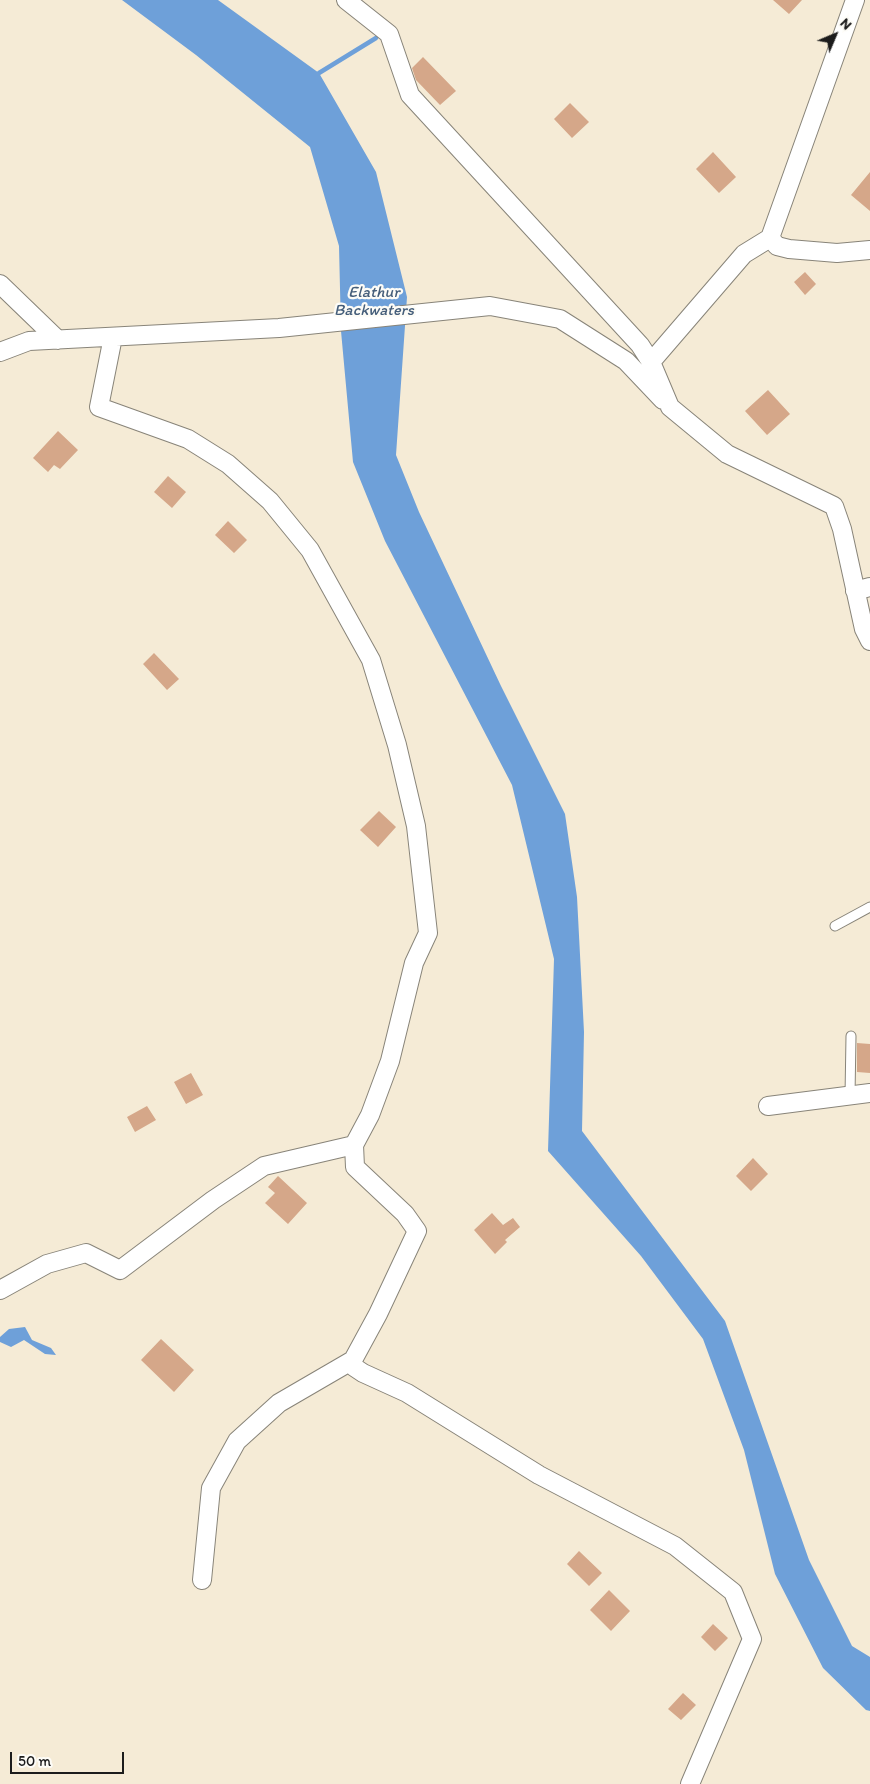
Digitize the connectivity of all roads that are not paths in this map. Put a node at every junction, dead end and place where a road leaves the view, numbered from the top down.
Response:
1 (346, 0) edge
2 (855, 0) edge
3 (773, 242) junction
4 (870, 250) edge
5 (0, 284) edge
6 (113, 337) junction
7 (58, 340) junction
8 (0, 352) edge
9 (651, 362) junction
10 (670, 407) junction
11 (863, 589) edge
12 (870, 641) edge
13 (870, 907) edge
14 (835, 926) dead end
15 (851, 1036) dead end
16 (870, 1093) edge
17 (850, 1096) junction
18 (768, 1106) dead end
19 (354, 1145) junction
20 (0, 1290) edge
21 (353, 1360) junction
22 (202, 1580) dead end
23 (690, 1784) edge

1 - 9 street
2 - 3 street
3 - 4 street
3 - 9 street
5 - 7 street
6 - 7 street
6 - 10 street
6 - 19 street
7 - 8 street
9 - 10 street
10 - 11 street
11 - 12 street
13 - 14 lane
15 - 17 lane
16 - 17 street
17 - 18 street
19 - 20 street
19 - 21 street
21 - 22 street
21 - 23 street

